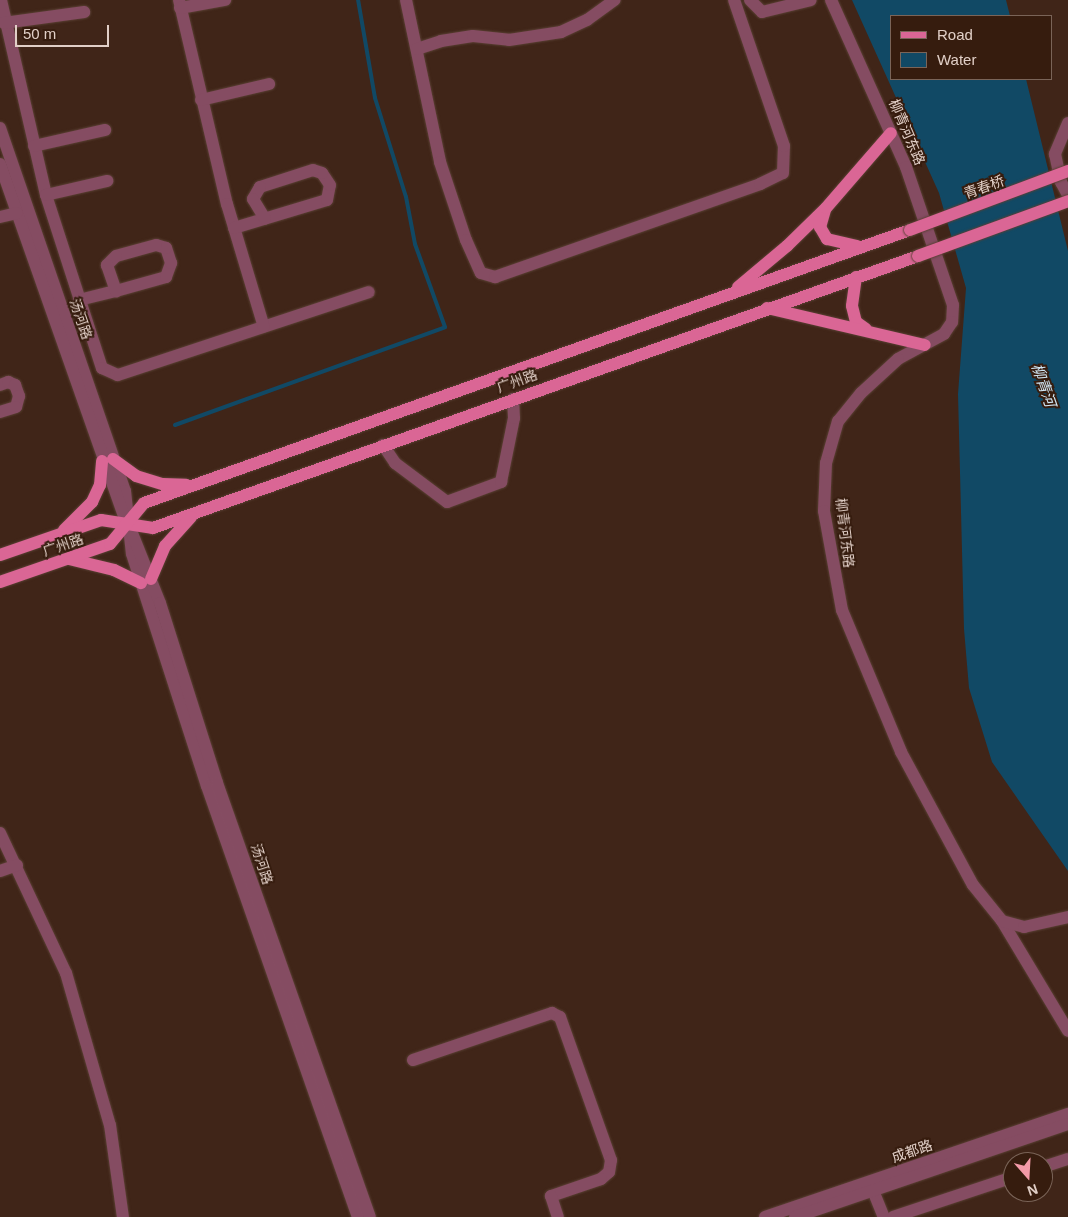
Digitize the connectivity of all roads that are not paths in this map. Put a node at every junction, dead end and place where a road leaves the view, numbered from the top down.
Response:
1 (1, 0) edge
2 (225, 0) edge
3 (406, 0) edge
4 (615, 0) edge
5 (734, 0) edge
6 (750, 0) edge
7 (811, 0) edge
8 (831, 0) edge
9 (179, 4) edge
10 (84, 12) dead end
11 (4, 23) junction
12 (417, 50) junction
13 (269, 84) dead end
14 (201, 100) junction
15 (1068, 122) edge
16 (0, 128) edge
17 (105, 130) dead end
18 (891, 133) junction
19 (34, 146) junction
20 (0, 164) edge
21 (1068, 171) edge
22 (107, 181) dead end
23 (1068, 194) edge
24 (46, 195) junction
25 (1068, 201) edge
26 (826, 208) junction
27 (17, 213) junction
28 (0, 217) edge
29 (265, 219) junction
30 (234, 228) junction
31 (910, 230) joint
32 (863, 246) junction
33 (856, 277) junction
34 (116, 291) junction
35 (369, 292) dead end
36 (732, 292) junction
37 (79, 300) junction
38 (766, 308) junction
39 (264, 327) junction
40 (868, 331) junction
41 (925, 345) junction
42 (0, 385) edge
43 (513, 399) junction
44 (0, 412) edge
45 (383, 445) junction
46 (108, 460) junction
47 (194, 485) junction
48 (198, 512) junction
49 (126, 522) junction
50 (60, 534) junction
51 (0, 555) edge
52 (69, 559) junction
53 (146, 581) junction
54 (0, 582) edge
55 (0, 833) edge
56 (17, 865) junction
57 (0, 871) edge
58 (1068, 916) edge
59 (1002, 921) junction
60 (1068, 1031) edge
61 (413, 1060) dead end
62 (1068, 1114) edge
63 (1068, 1124) edge
64 (1068, 1159) edge
65 (1053, 1164) edge
66 (1003, 1180) edge
67 (871, 1186) junction
68 (122, 1217) edge
69 (358, 1217) edge
70 (370, 1217) edge
71 (558, 1217) edge
72 (765, 1217) edge
73 (795, 1217) edge
74 (884, 1217) edge
75 (893, 1217) edge

1 - 11 street
2 - 9 street
3 - 12 street
4 - 12 street
5 - 12 street
6 - 7 street
8 - 18 street, 柳青河东路
9 - 14 street
10 - 11 street
11 - 19 street
13 - 14 street
14 - 30 street
15 - 23 street
16 - 46 street, 汤河路
17 - 19 street
18 - 26 main road
18 - 41 street, 柳青河东路
19 - 24 street
20 - 27 street, 汤河路
21 - 31 main road, 青春桥, bridge
22 - 24 street
24 - 37 street
25 - 33 main road, 广州路, bridge
26 - 32 main road
26 - 36 main road
27 - 28 street
27 - 46 street, 汤河路
29 - 29 street
29 - 30 street
30 - 39 street
31 - 32 main road, 广州路
32 - 36 main road, 广州路
33 - 38 main road, 广州路
33 - 40 main road
34 - 34 street
34 - 37 street
35 - 39 street
36 - 47 main road, 广州路
37 - 39 street
38 - 40 main road
38 - 43 main road, 广州路
40 - 41 main road
41 - 59 street, 柳青河东路
42 - 44 street
43 - 45 main road, 广州路
43 - 45 street
45 - 48 main road, 广州路
46 - 47 main road
46 - 49 street, 汤河路
46 - 50 main road
47 - 49 main road, 广州路
48 - 49 main road, 广州路
48 - 53 main road
49 - 50 main road, 广州路
49 - 52 main road, 广州路
49 - 53 street, 汤河路
50 - 51 main road, 广州路
52 - 53 main road
52 - 54 main road, 广州路
53 - 69 street, 汤河路
53 - 70 street, 汤河路
55 - 56 street
56 - 57 street
56 - 68 street
58 - 59 street
59 - 60 street, 柳青河东路
61 - 71 street
62 - 67 street, 成都路
63 - 67 street, 成都路
64 - 65 street
66 - 75 street
67 - 72 street, 成都路
67 - 73 street, 成都路
67 - 74 street

